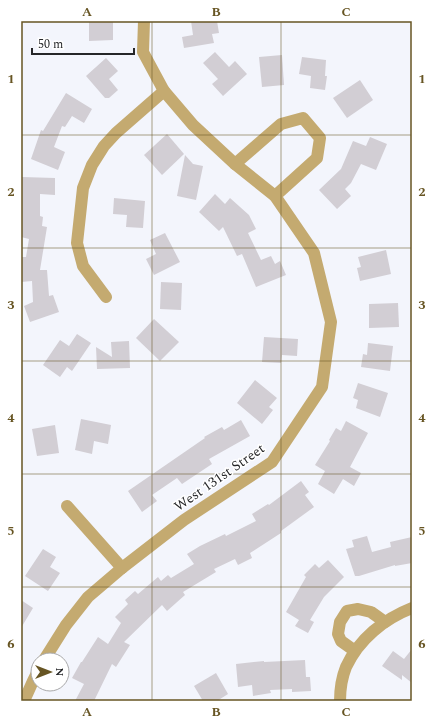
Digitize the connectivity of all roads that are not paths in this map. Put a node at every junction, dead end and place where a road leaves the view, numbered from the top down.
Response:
1 (144, 21) edge
2 (164, 91) junction
3 (235, 164) junction
4 (275, 196) junction
5 (106, 298) dead end
6 (67, 506) dead end
7 (122, 568) junction
8 (412, 608) edge
9 (385, 622) junction
10 (355, 651) junction
11 (49, 652) edge
12 (30, 688) edge
13 (24, 701) edge
14 (340, 701) edge

1 - 2 street, West 131st Street
2 - 3 street, West 131st Street
2 - 5 street
3 - 4 street, West 131st Street
3 - 4 street
4 - 7 street, West 131st Street
6 - 7 street
7 - 11 street, West 131st Street
8 - 9 street
9 - 10 street
9 - 10 street
10 - 14 street
12 - 13 street

